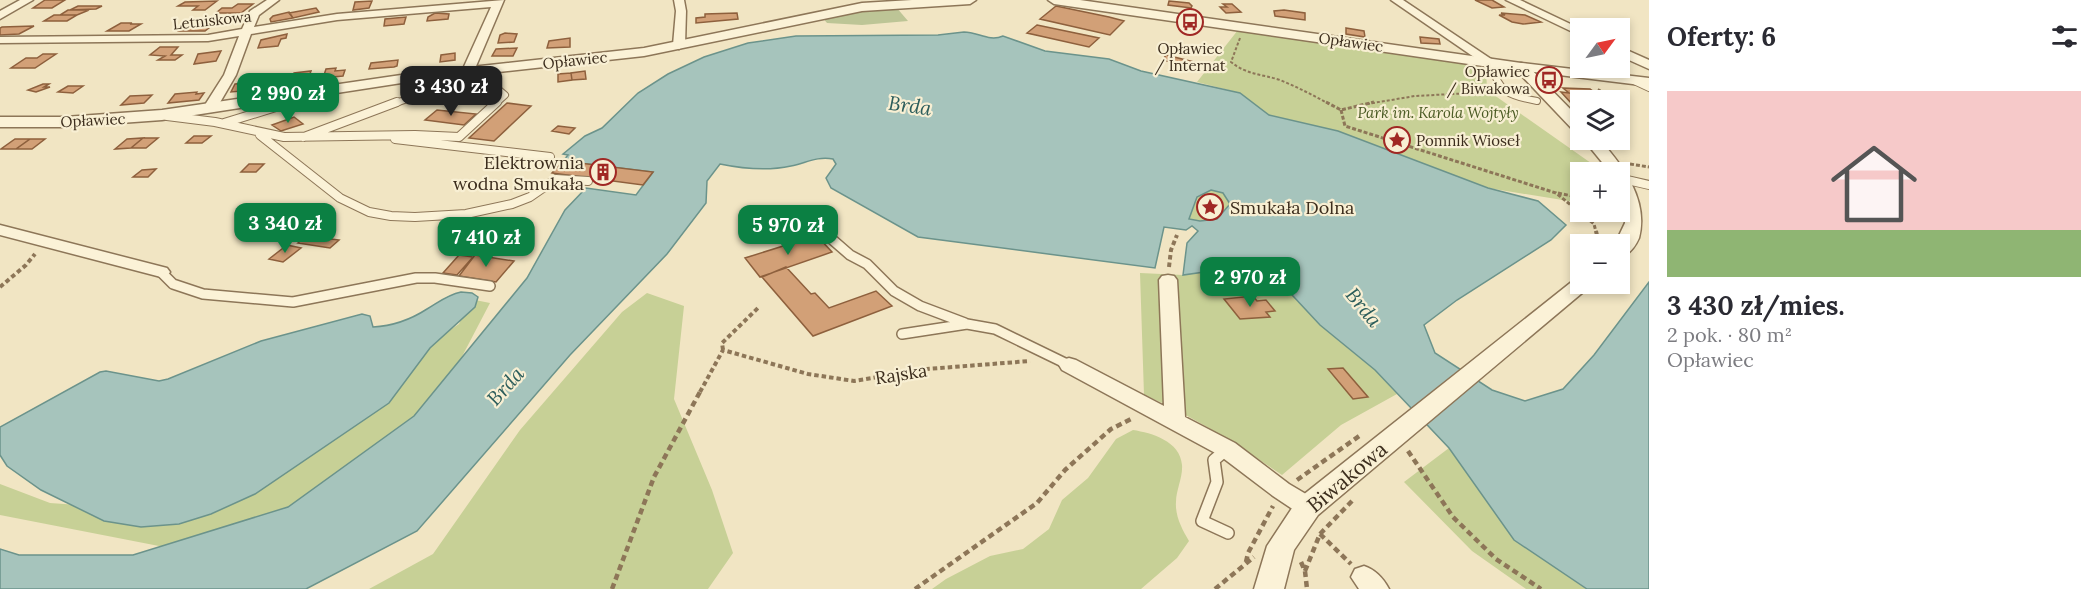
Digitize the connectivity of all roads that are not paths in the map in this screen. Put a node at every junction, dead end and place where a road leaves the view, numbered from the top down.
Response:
1 (28, 0) edge
2 (274, 0) edge
3 (679, 0) edge
4 (970, 0) edge
5 (1054, 0) edge
6 (1396, 0) edge
7 (1511, 0) edge
8 (498, 1) edge
9 (868, 3) edge
10 (0, 16) edge
11 (1570, 28) edge
12 (246, 32) junction
13 (0, 40) edge
14 (679, 45) junction
15 (1630, 56) edge
16 (1491, 63) junction
17 (1649, 65) edge
18 (1521, 67) junction
19 (468, 71) junction
20 (1634, 81) junction
21 (1649, 82) edge
22 (1649, 88) edge
23 (1538, 100) dead end
24 (293, 102) dead end
25 (210, 108) junction
26 (162, 115) junction
27 (1570, 118) edge
28 (0, 122) edge
29 (224, 123) junction
30 (260, 135) junction
31 (378, 135) junction
32 (304, 136) junction
33 (1600, 150) edge
34 (549, 157) dead end
35 (1610, 162) edge
36 (1630, 178) edge
37 (588, 181) dead end
38 (1649, 185) edge
39 (1630, 192) edge
40 (0, 230) edge
41 (827, 235) dead end
42 (1630, 237) edge
43 (160, 272) joint
44 (1168, 280) road end
45 (490, 286) dead end
46 (1570, 293) edge
47 (967, 324) junction
48 (902, 334) dead end
49 (1069, 365) joint
50 (1166, 415) junction
51 (1227, 449) junction
52 (1308, 507) junction
53 (1228, 533) dead end
54 (1269, 589) edge

1 - 10 street
2 - 12 street
3 - 14 street
4 - 9 street, Opławiec
5 - 16 street, Opławiec
6 - 16 street
7 - 11 street
8 - 12 street, Letniskowa
8 - 19 street
9 - 14 street, Opławiec
12 - 13 street, Letniskowa
12 - 25 street
14 - 19 street, Opławiec
15 - 17 street
16 - 18 street, Opławiec
16 - 23 lane
18 - 20 street, Opławiec
18 - 27 street
19 - 25 street, Opławiec
20 - 21 street, Opławiec
20 - 22 lane
24 - 29 lane
25 - 26 street, Opławiec
26 - 28 street, Opławiec
26 - 29 lane
29 - 30 lane
30 - 32 lane
30 - 37 lane
31 - 32 lane
31 - 32 lane
31 - 34 lane
33 - 35 street
36 - 38 lane
39 - 42 street
40 - 43 street
41 - 47 lane
43 - 45 lane
44 - 50 street
46 - 52 street, Biwakowa
47 - 48 lane
47 - 49 lane
49 - 50 street
50 - 51 street
51 - 52 street
51 - 53 lane
52 - 54 street, Biwakowa

